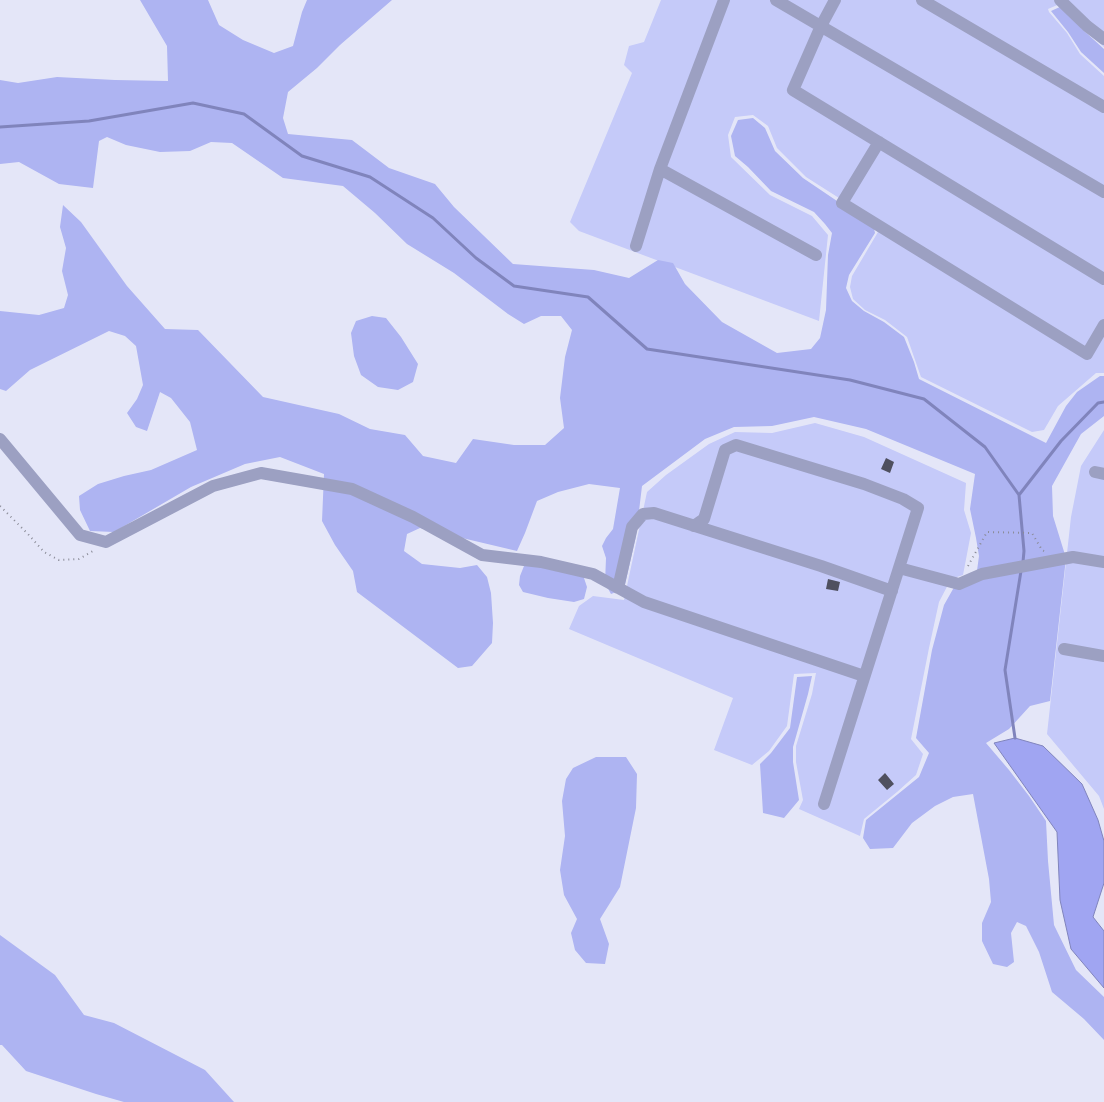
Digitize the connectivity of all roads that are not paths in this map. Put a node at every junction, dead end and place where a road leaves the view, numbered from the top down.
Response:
1 (724, 0) edge
2 (776, 0) edge
3 (835, 0) edge
4 (922, 0) edge
5 (1060, 0) edge
6 (821, 26) junction
7 (1104, 39) edge
8 (1104, 106) edge
9 (880, 142) junction
10 (660, 169) junction
11 (1104, 192) edge
12 (636, 246) dead end
13 (816, 254) dead end
14 (1104, 279) edge
15 (1104, 325) edge
16 (0, 439) edge
17 (694, 526) junction
18 (1104, 562) edge
19 (899, 568) junction
20 (618, 588) junction
21 (892, 591) junction
22 (1064, 649) dead end
23 (1104, 656) edge
24 (864, 676) junction
25 (824, 804) dead end

1 - 10 street
2 - 6 street
3 - 6 street
4 - 8 street
5 - 7 street
6 - 9 street
6 - 11 street
9 - 14 street
9 - 15 street
10 - 12 street
10 - 13 street
16 - 20 street
17 - 19 street
17 - 20 street
17 - 21 street
18 - 19 street
19 - 21 street
20 - 24 street
21 - 24 street
22 - 23 street
24 - 25 street

